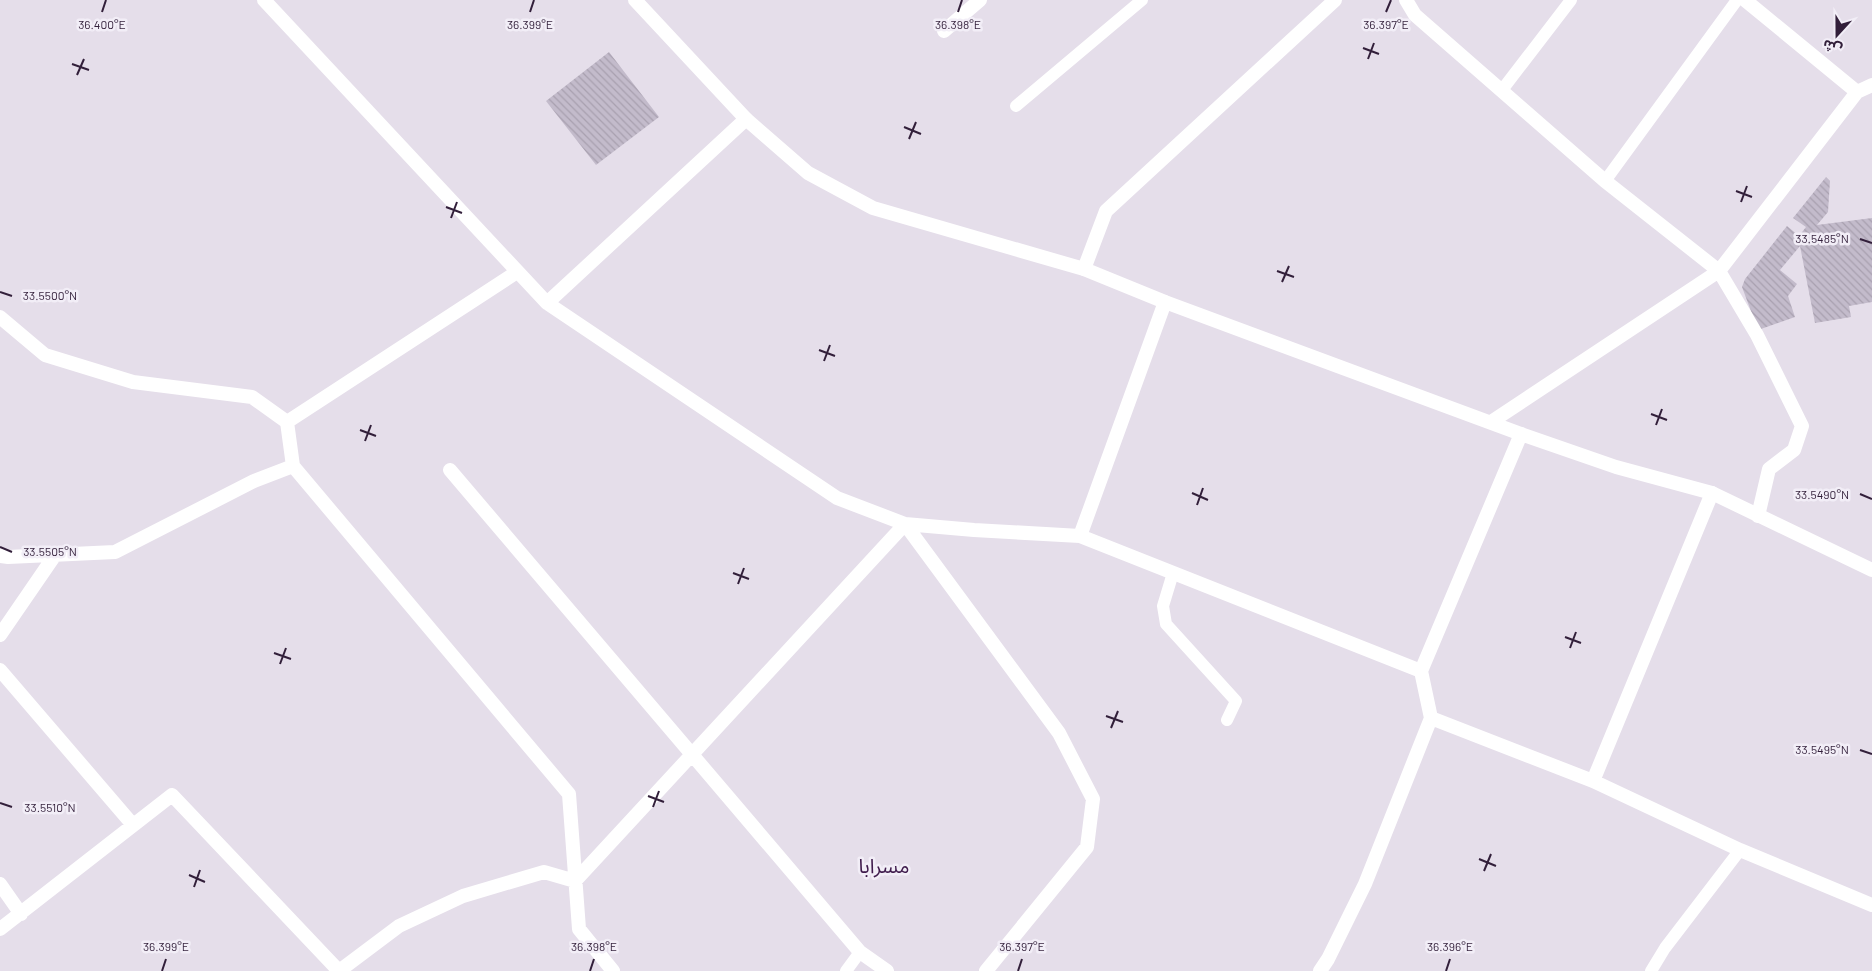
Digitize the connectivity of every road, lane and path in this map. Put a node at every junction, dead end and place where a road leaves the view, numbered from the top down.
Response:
1 (264, 0) edge
2 (635, 0) edge
3 (980, 0) edge
4 (1142, 0) edge
5 (1335, 0) edge
6 (1406, 0) edge
7 (1571, 0) edge
8 (1737, 0) edge
9 (1745, 0) edge
10 (944, 31) dead end
11 (1872, 85) edge
12 (1502, 90) junction
13 (1857, 92) junction
14 (1016, 106) dead end
15 (746, 119) junction
16 (1605, 181) junction
17 (1084, 269) junction
18 (517, 272) junction
19 (1719, 272) junction
20 (547, 302) junction
21 (1165, 302) junction
22 (0, 317) edge
23 (287, 422) junction
24 (1491, 422) junction
25 (1521, 434) junction
26 (293, 466) junction
27 (450, 470) dead end
28 (1712, 493) junction
29 (1758, 516) junction
30 (905, 524) junction
31 (1080, 536) junction
32 (55, 555) junction
33 (0, 556) edge
34 (1872, 570) edge
35 (1173, 573) junction
36 (0, 635) edge
37 (0, 670) edge
38 (1421, 671) junction
39 (1431, 718) junction
40 (1227, 720) dead end
41 (692, 755) junction
42 (1593, 781) junction
43 (133, 825) junction
44 (1740, 850) junction
45 (575, 881) junction
46 (0, 884) edge
47 (1872, 905) edge
48 (21, 914) junction
49 (0, 929) edge
50 (860, 952) junction
51 (339, 971) edge
52 (613, 971) edge
53 (846, 971) edge
54 (886, 971) edge
55 (986, 971) edge
56 (1320, 971) edge
57 (1651, 971) edge

1 - 18 street
2 - 15 street
3 - 10 street
4 - 14 lane
5 - 17 street
6 - 12 street
7 - 12 lane
8 - 16 lane
9 - 13 street
11 - 13 street
12 - 16 street
13 - 19 street
15 - 17 street
15 - 20 street
16 - 19 street
17 - 21 street
18 - 20 street
18 - 23 street
19 - 24 street
19 - 29 street
20 - 30 street
21 - 24 street
21 - 31 street
22 - 23 street
23 - 26 street
24 - 25 street
25 - 28 street
25 - 38 street
26 - 32 street
26 - 45 street
27 - 41 street
28 - 29 street
28 - 42 street
29 - 34 street
30 - 31 street
30 - 41 street
30 - 55 street
31 - 35 street
32 - 33 street
32 - 36 street
35 - 38 street
35 - 40 lane
37 - 43 street
38 - 39 street
39 - 42 street
39 - 56 street
41 - 45 street
41 - 50 street
42 - 44 street
43 - 48 street
43 - 51 street
44 - 47 street
44 - 57 lane
45 - 51 street
45 - 52 street
46 - 48 street
48 - 49 street
50 - 53 lane
50 - 54 street

